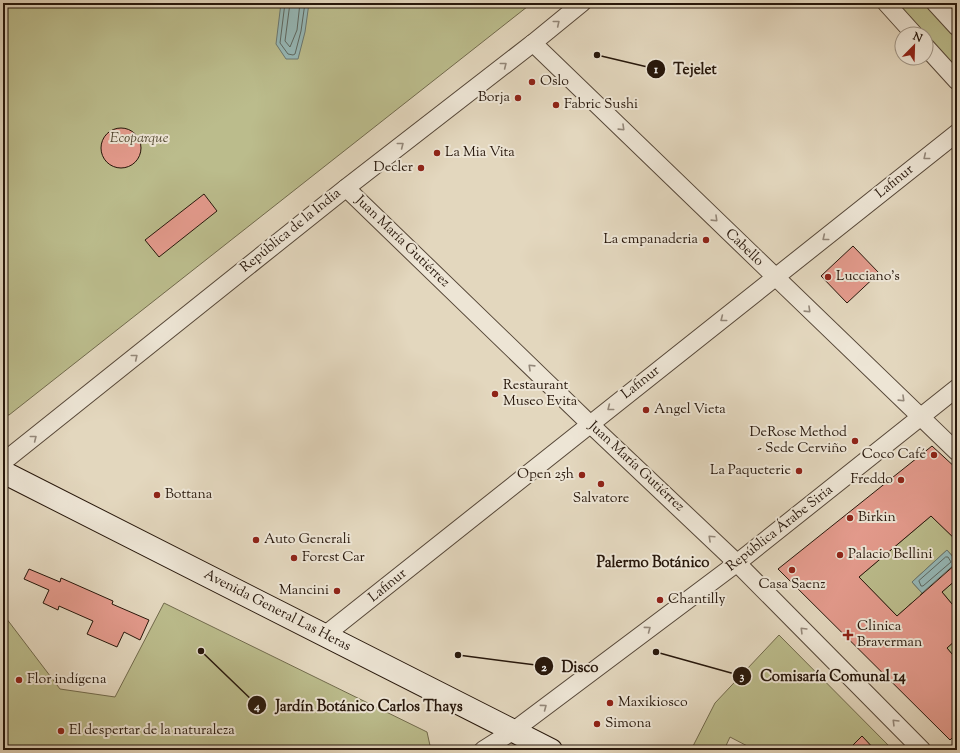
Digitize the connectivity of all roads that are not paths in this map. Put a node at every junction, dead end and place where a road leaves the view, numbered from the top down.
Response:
1 (582, 3) edge
2 (886, 3) edge
3 (935, 3) edge
4 (907, 26) edge
5 (957, 27) edge
6 (533, 43) junction
7 (934, 56) edge
8 (957, 81) edge
9 (957, 133) edge
10 (346, 188) junction
11 (775, 278) junction
12 (957, 388) edge
13 (920, 417) junction
14 (590, 424) junction
15 (957, 452) edge
16 (3, 462) edge
17 (3, 472) edge
18 (737, 563) junction
19 (325, 635) junction
20 (513, 731) junction
21 (483, 750) edge
22 (551, 750) edge
23 (922, 750) edge

6 -> 1 street, República de la India
2 - 4 street
3 - 5 street
10 -> 6 street, República de la India
6 -> 11 street, Cabello
7 - 8 street
9 -> 11 street, Lafinur
14 -> 10 street, Juan María Gutiérrez
16 -> 10 street, República de la India
11 -> 13 street, Cabello
11 -> 14 street, Lafinur
12 - 13 street, República Árabe Siria
13 - 15 street, Cabello
13 - 18 street, República Árabe Siria
18 -> 14 street, Juan María Gutiérrez
14 - 19 street, Lafinur
17 - 19 main road, Avenida General Las Heras
20 -> 18 street, República Árabe Siria
23 -> 18 street, Juan María Gutiérrez
19 - 20 main road, Avenida General Las Heras
20 - 21 street, República Árabe Siria
20 - 22 main road, Avenida General Las Heras

